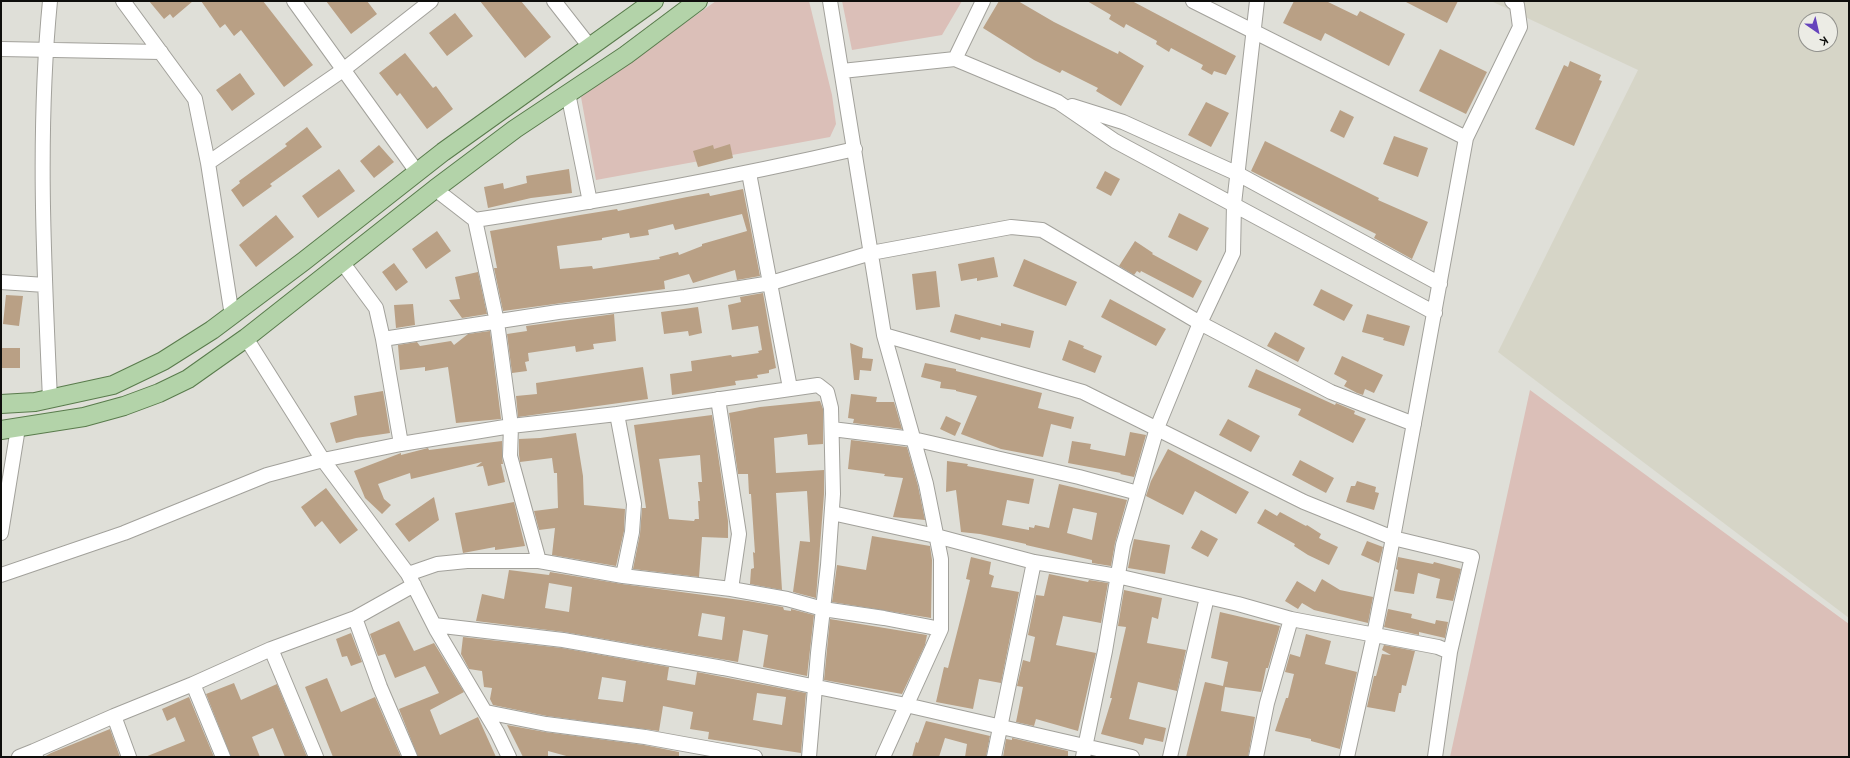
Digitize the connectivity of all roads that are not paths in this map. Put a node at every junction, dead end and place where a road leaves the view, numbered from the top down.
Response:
1 (50, 1) edge
2 (123, 1) edge
3 (294, 1) edge
4 (431, 1) edge
5 (554, 1) edge
6 (654, 1) edge
7 (698, 1) edge
8 (830, 1) edge
9 (983, 1) edge
10 (1194, 1) edge
11 (1257, 1) edge
12 (1512, 1) edge
13 (1254, 32) junction
14 (590, 47) junction
15 (1, 49) edge
16 (45, 50) junction
17 (161, 52) junction
18 (956, 59) junction
19 (343, 70) junction
20 (842, 71) junction
21 (568, 93) junction
22 (1058, 102) junction
23 (1466, 138) junction
24 (855, 150) junction
25 (208, 163) junction
26 (417, 172) junction
27 (749, 173) junction
28 (1238, 174) junction
29 (435, 188) junction
30 (590, 202) junction
31 (1234, 204) junction
32 (475, 220) junction
33 (871, 253) junction
34 (342, 262) junction
35 (1, 282) edge
36 (771, 283) junction
37 (1440, 284) junction
38 (45, 285) junction
39 (1435, 313) junction
40 (232, 316) junction
41 (496, 322) junction
42 (1200, 323) junction
43 (884, 335) junction
44 (246, 338) junction
45 (383, 339) junction
46 (790, 388) junction
47 (50, 399) junction
48 (718, 399) junction
49 (1, 404) edge
50 (617, 414) junction
51 (1414, 424) junction
52 (511, 426) junction
53 (1157, 428) junction
54 (9, 429) edge
55 (832, 429) junction
56 (913, 439) junction
57 (401, 444) junction
58 (323, 460) junction
59 (1138, 493) junction
60 (832, 513) junction
61 (1, 533) edge
62 (936, 536) junction
63 (1393, 538) junction
64 (539, 561) junction
65 (1034, 562) junction
66 (1, 575) edge
67 (622, 576) junction
68 (1117, 576) junction
69 (411, 580) junction
70 (731, 589) junction
71 (1207, 597) junction
72 (823, 609) junction
73 (355, 618) junction
74 (1291, 619) junction
75 (434, 625) junction
76 (941, 629) junction
77 (1374, 635) junction
78 (271, 649) junction
79 (1450, 652) junction
80 (193, 684) junction
81 (815, 686) junction
82 (906, 705) junction
83 (486, 712) junction
84 (114, 716) junction
85 (1001, 728) junction
86 (1084, 752) edge
87 (35, 754) edge
88 (19, 757) edge
89 (129, 757) edge
90 (223, 757) edge
91 (316, 757) edge
92 (410, 757) edge
93 (509, 757) edge
94 (755, 757) edge
95 (809, 757) edge
96 (883, 757) edge
97 (994, 757) edge
98 (1132, 757) edge
99 (1170, 757) edge
100 (1256, 757) edge
101 (1347, 757) edge
102 (1434, 757) edge

1 - 16 street
2 - 17 street
3 - 19 street
4 - 19 street
5 - 14 street
6 - 14 main road
7 - 21 main road
8 - 20 street
9 - 18 street
10 - 13 street
11 - 13 street
12 - 23 street
13 - 23 street
13 - 28 street
14 - 26 main road
15 - 16 street
16 - 17 street
16 - 38 street
17 - 25 street
18 - 20 street
18 - 22 street
19 - 25 street
19 - 26 street
20 - 24 street
21 - 29 main road
21 - 30 street
22 - 28 street
22 - 31 street
23 - 37 street
24 - 27 street
24 - 33 street
25 - 40 street
26 - 40 main road
27 - 30 street
27 - 36 street
28 - 31 street
28 - 37 street
29 - 32 street
29 - 34 main road
30 - 32 street
31 - 39 street
31 - 42 street
32 - 41 street
33 - 36 street
33 - 42 street
33 - 43 street
34 - 44 main road
34 - 45 street
35 - 38 street
36 - 41 street
36 - 46 street
37 - 39 street
38 - 47 street
39 - 51 street
40 - 47 main road
41 - 45 street
41 - 52 street
42 - 51 street
42 - 53 street
43 - 53 street
43 - 56 street
44 - 54 main road
44 - 58 street
45 - 57 street
46 - 48 street
46 - 55 street
47 - 49 main road
48 - 50 street
48 - 70 street
50 - 52 street
50 - 67 street
51 - 63 street
52 - 57 street
52 - 64 street
53 - 59 street
53 - 63 street
54 - 61 street
55 - 56 street
55 - 60 street
56 - 59 street
56 - 62 street
57 - 58 street
58 - 66 street
58 - 69 street
59 - 68 street
60 - 62 street
60 - 72 street
62 - 65 street
62 - 76 street
63 - 77 street
63 - 79 street
64 - 67 street
64 - 69 street
65 - 68 street
65 - 85 street
67 - 70 street
68 - 71 street
68 - 86 street
69 - 73 street
69 - 75 street
70 - 72 street
71 - 74 street
71 - 99 street
72 - 76 street
72 - 81 street
73 - 78 street
73 - 92 street
74 - 77 street
74 - 100 street
75 - 81 street
75 - 83 street
76 - 82 street
77 - 79 street
77 - 101 street
78 - 80 street
78 - 91 street
79 - 102 street
80 - 84 street
80 - 90 street
81 - 82 street
81 - 95 street
82 - 85 street
82 - 96 street
83 - 93 street
83 - 94 street
84 - 87 street
84 - 89 street
85 - 86 street
85 - 97 street
86 - 98 street
87 - 88 street

